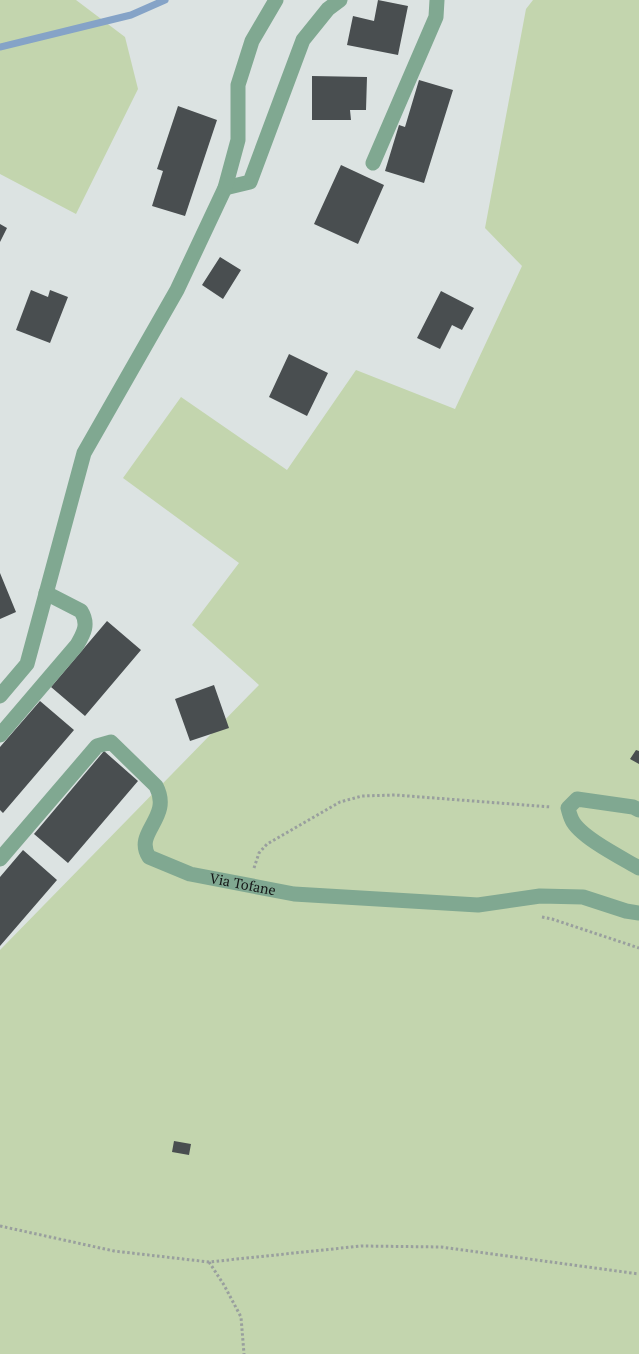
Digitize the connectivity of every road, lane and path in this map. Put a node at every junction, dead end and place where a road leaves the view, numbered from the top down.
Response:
1 (276, 0) edge
2 (340, 0) edge
3 (437, 0) edge
4 (373, 163) dead end
5 (225, 188) junction
6 (46, 593) junction
7 (0, 696) edge
8 (0, 735) edge
9 (568, 808) junction
10 (639, 810) edge
11 (0, 859) edge
12 (639, 868) edge
13 (248, 885) junction
14 (639, 913) edge
15 (534, 915) dead end
16 (639, 948) edge
17 (0, 1226) edge
18 (209, 1262) junction
19 (639, 1274) edge
20 (244, 1354) edge

1 - 5 street
2 - 5 street
3 - 4 street
5 - 6 street
6 - 7 street
6 - 8 street
9 - 10 street
9 - 12 street
9 - 13 path
11 - 13 street, Via Tofane
13 - 14 street, Via Tofane
15 - 16 path
17 - 18 path
18 - 19 path
18 - 20 path

